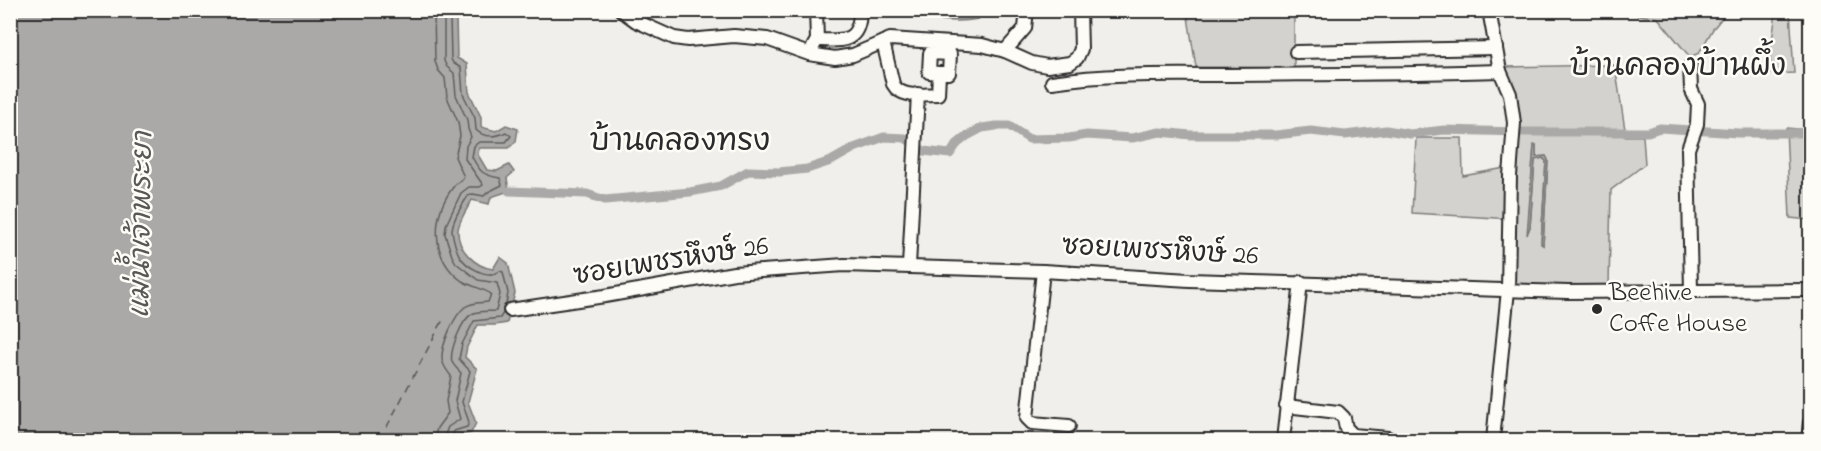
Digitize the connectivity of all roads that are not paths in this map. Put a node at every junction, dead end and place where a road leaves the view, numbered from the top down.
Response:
1 (621, 10) edge
2 (816, 10) edge
3 (860, 10) edge
4 (1027, 10) edge
5 (1080, 10) edge
6 (1489, 10) edge
7 (817, 40) junction
8 (883, 42) junction
9 (1496, 48) junction
10 (1005, 51) junction
11 (1296, 52) dead end
12 (809, 54) junction
13 (1690, 66) dead end
14 (1500, 71) junction
15 (939, 73) dead end
16 (1052, 82) dead end
17 (918, 94) junction
18 (909, 266) junction
19 (1043, 271) junction
20 (1301, 282) junction
21 (1508, 290) junction
22 (1691, 290) junction
23 (1810, 290) edge
24 (510, 310) dead end
25 (1286, 406) junction
26 (1810, 423) edge
27 (1070, 426) dead end
28 (1388, 438) dead end
29 (1282, 441) edge
30 (1493, 441) edge
31 (1808, 441) edge

1 - 12 street
2 - 7 street
3 - 7 street
4 - 10 street
5 - 10 street
6 - 9 street
7 - 12 street
8 - 10 street
8 - 12 street
8 - 17 street
9 - 11 street
9 - 14 street
13 - 22 street
14 - 16 street
14 - 21 street
15 - 17 street
17 - 18 street
18 - 19 street, ซอยเพชรหึงษ์ 26
18 - 24 street, ซอยเพชรหึงษ์ 26
19 - 20 street, ซอยเพชรหึงษ์ 26
19 - 27 street
20 - 21 street, ซอยเพชรหึงษ์ 26
20 - 25 street
21 - 22 street, ซอยเพชรหึงษ์ 26
21 - 30 street
22 - 23 street, ซอยเพชรหึงษ์ 26
25 - 28 street
25 - 29 street
26 - 31 street

